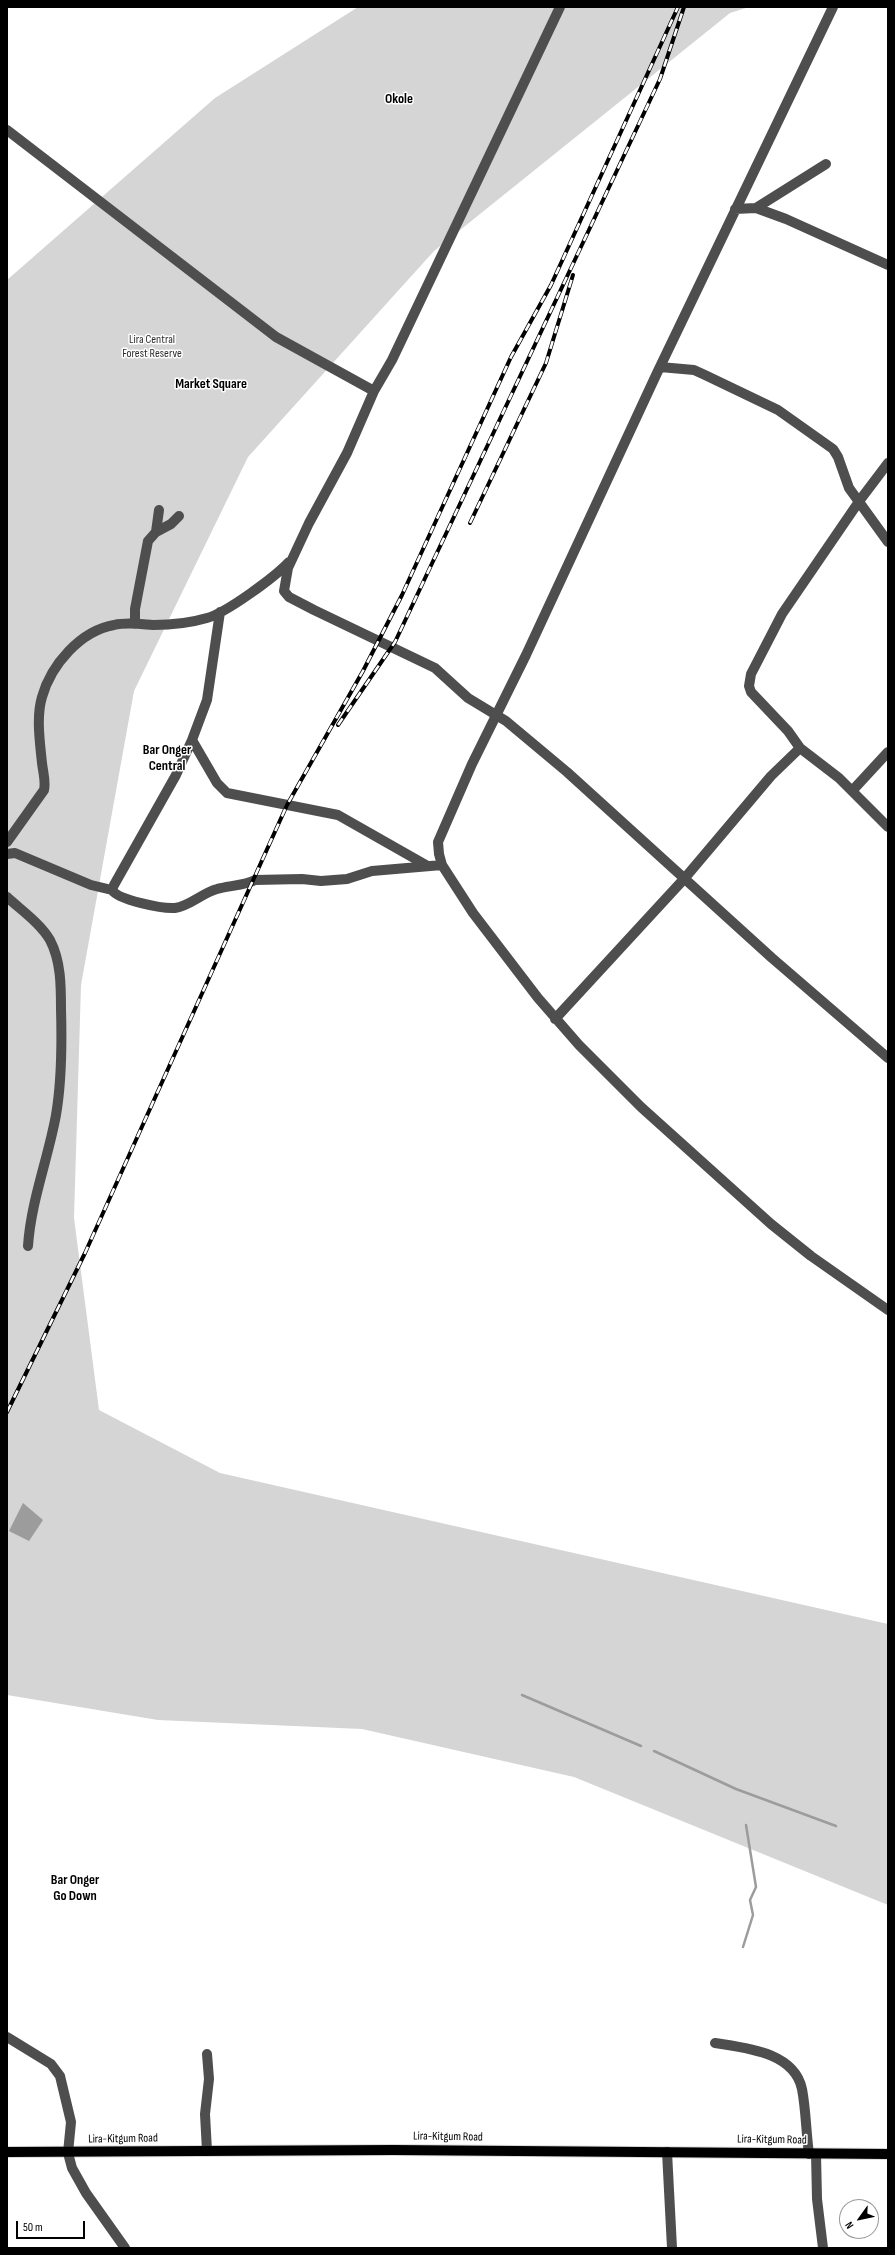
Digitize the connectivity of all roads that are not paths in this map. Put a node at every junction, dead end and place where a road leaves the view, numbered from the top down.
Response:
1 (560, 7) edge
2 (834, 7) edge
3 (7, 130) edge
4 (826, 164) dead end
5 (756, 208) junction
6 (735, 209) junction
7 (888, 265) edge
8 (660, 367) junction
9 (374, 391) junction
10 (888, 464) edge
11 (860, 500) junction
12 (159, 510) dead end
13 (179, 516) dead end
14 (156, 532) junction
15 (888, 542) edge
16 (293, 558) junction
17 (220, 612) junction
18 (135, 624) junction
19 (496, 715) junction
20 (192, 740) junction
21 (800, 748) junction
22 (888, 752) edge
23 (852, 791) junction
24 (888, 827) edge
25 (8, 840) edge
26 (11, 854) edge
27 (426, 865) junction
28 (442, 865) junction
29 (684, 880) junction
30 (112, 890) junction
31 (7, 897) edge
32 (555, 1019) junction
33 (888, 1058) edge
34 (28, 1246) dead end
35 (888, 1310) edge
36 (7, 2037) edge
37 (715, 2043) dead end
38 (207, 2054) dead end
39 (207, 2151) junction
40 (7, 2152) edge
41 (667, 2152) junction
42 (68, 2154) junction
43 (812, 2154) junction
44 (888, 2154) edge
45 (125, 2248) edge
46 (672, 2248) edge
47 (823, 2248) edge

1 - 9 street
2 - 6 street
3 - 9 street
4 - 5 street
5 - 6 street
5 - 7 street
6 - 8 street
8 - 11 street
8 - 19 street
9 - 16 street
10 - 11 street
11 - 15 street
11 - 21 street
12 - 14 street
13 - 14 street
14 - 18 street
16 - 17 street
16 - 19 street
17 - 18 street
17 - 20 street
18 - 25 street
19 - 28 street
19 - 29 street
20 - 27 street
20 - 30 street
21 - 23 street
21 - 29 street
22 - 23 street
23 - 24 street
25 - 26 street
26 - 30 street
27 - 28 street
27 - 30 street
28 - 32 street
29 - 32 street
29 - 33 street
31 - 34 street
32 - 35 street
36 - 42 street
37 - 43 street
38 - 39 street
39 - 41 main road, Lira-Kitgum Road
39 - 42 main road, Lira-Kitgum Road
40 - 42 main road, Lira-Kitgum Road
41 - 43 main road, Lira-Kitgum Road
41 - 46 street
42 - 45 street
43 - 44 main road, Lira-Kitgum Road
43 - 47 street

